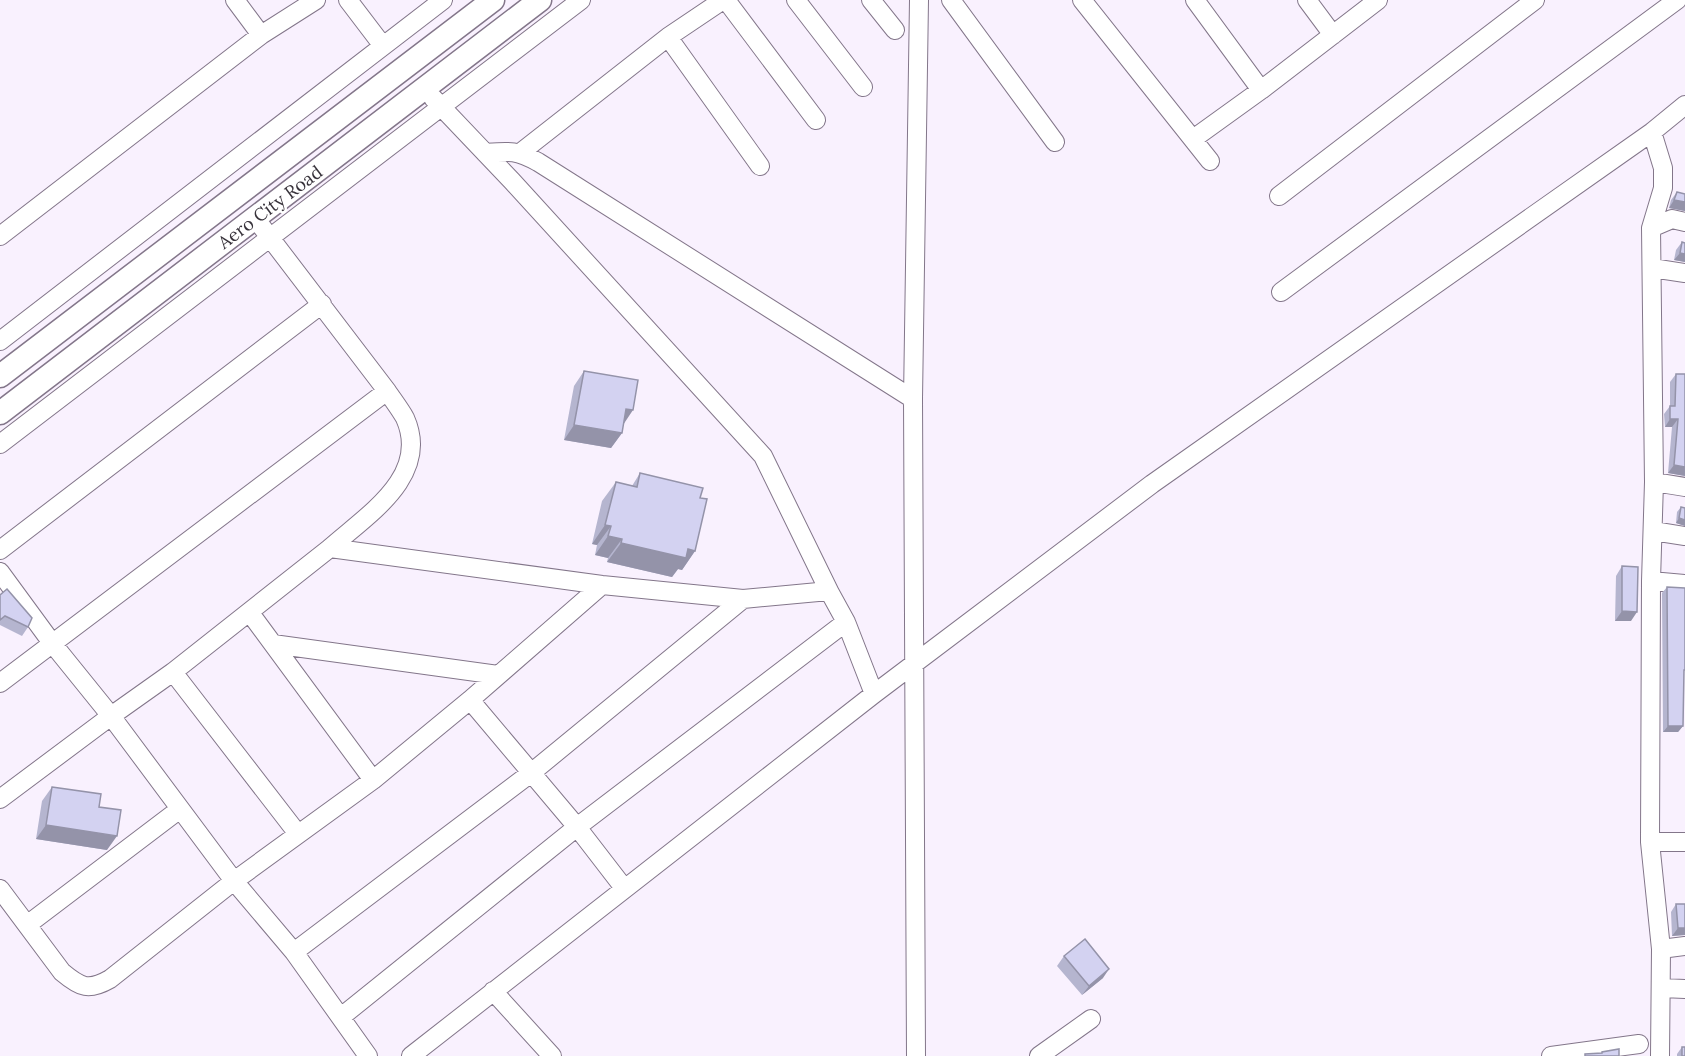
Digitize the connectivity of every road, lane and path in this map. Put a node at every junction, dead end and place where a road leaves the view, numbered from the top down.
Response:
1 (235, 0) edge
2 (316, 0) edge
3 (348, 0) edge
4 (443, 0) edge
5 (493, 0) edge
6 (540, 0) edge
7 (581, 0) edge
8 (724, 0) edge
9 (796, 0) edge
10 (871, 0) edge
11 (919, 0) edge
12 (951, 0) edge
13 (1082, 0) edge
14 (1195, 0) edge
15 (1307, 0) edge
16 (1378, 0) edge
17 (1535, 0) edge
18 (1678, 0) edge
19 (1685, 8) edge
20 (895, 30) dead end
21 (261, 35) junction
22 (1333, 35) junction
23 (668, 37) junction
24 (383, 46) junction
25 (863, 87) dead end
26 (423, 89) junction
27 (1261, 90) junction
28 (1685, 105) edge
29 (441, 107) junction
30 (816, 120) dead end
31 (1652, 132) junction
32 (1193, 139) junction
33 (1055, 142) dead end
34 (485, 153) junction
35 (520, 153) junction
36 (1210, 161) dead end
37 (760, 166) dead end
38 (1279, 196) dead end
39 (255, 218) junction
40 (1685, 222) edge
41 (1651, 228) junction
42 (0, 236) edge
43 (269, 236) junction
44 (1652, 268) junction
45 (1685, 273) edge
46 (1281, 292) dead end
47 (322, 304) junction
48 (0, 341) edge
49 (0, 376) edge
50 (387, 391) junction
51 (914, 399) junction
52 (0, 413) edge
53 (0, 444) edge
54 (1654, 482) junction
55 (1685, 487) edge
56 (1653, 531) junction
57 (1685, 536) edge
58 (330, 548) junction
59 (0, 550) edge
60 (0, 572) edge
61 (1651, 581) junction
62 (1685, 584) edge
63 (602, 585) junction
64 (829, 591) junction
65 (743, 599) junction
66 (250, 613) junction
67 (846, 622) junction
68 (52, 643) junction
69 (273, 644) junction
70 (915, 663) junction
71 (173, 672) junction
72 (498, 675) junction
73 (0, 683) edge
74 (874, 694) junction
75 (470, 700) junction
76 (111, 716) junction
77 (531, 773) junction
78 (373, 780) junction
79 (0, 799) edge
80 (180, 809) junction
81 (577, 827) junction
82 (298, 834) junction
83 (1650, 842) junction
84 (1685, 842) edge
85 (234, 881) junction
86 (624, 888) junction
87 (0, 889) edge
88 (27, 926) junction
89 (1685, 946) edge
90 (1661, 949) junction
91 (294, 952) junction
92 (1662, 988) junction
93 (1685, 989) edge
94 (493, 991) junction
95 (340, 1017) junction
96 (1091, 1019) dead end
97 (1639, 1044) dead end
98 (368, 1056) edge
99 (411, 1056) edge
100 (552, 1056) edge
101 (916, 1056) edge
102 (1039, 1056) edge
103 (1551, 1056) edge
104 (1660, 1056) edge

1 - 21 street
2 - 21 street
3 - 24 street
4 - 24 street
5 - 49 street, Aero City Road
6 - 26 street, Aero City Road
7 - 29 street
8 - 23 street
8 - 30 street
9 - 25 street
10 - 20 street
11 - 51 street
12 - 33 street
13 - 32 street
14 - 27 street
15 - 22 street
16 - 22 street
17 - 38 street
18 - 19 street
18 - 46 street
21 - 42 street
22 - 27 street
23 - 35 street
23 - 37 street
24 - 48 street
26 - 29 street
26 - 39 street, Aero City Road
27 - 32 street
28 - 31 street
29 - 34 street
29 - 43 street
31 - 41 street
31 - 70 street
32 - 36 street
34 - 35 street
34 - 64 street
35 - 51 street
39 - 43 street
39 - 52 street, Aero City Road
40 - 41 street
41 - 44 street
43 - 47 street
43 - 53 street
44 - 45 street
44 - 54 street
47 - 50 street
47 - 59 street
50 - 58 street
50 - 68 street
51 - 70 street
54 - 55 street
54 - 56 street
56 - 57 street
56 - 61 street
58 - 63 street
58 - 66 street
60 - 68 street
61 - 62 street
61 - 83 street
63 - 65 street
63 - 72 street
64 - 65 street
64 - 67 street
65 - 77 street
66 - 69 street
66 - 71 street
67 - 74 street
67 - 81 street
68 - 73 street
68 - 76 street
69 - 72 street
69 - 78 street
70 - 74 street
70 - 101 street
71 - 76 street
71 - 82 street
72 - 75 street
74 - 86 street
75 - 77 street
75 - 78 street
76 - 79 street
76 - 80 street
77 - 81 street
77 - 91 street
78 - 82 street
80 - 85 street
80 - 88 street
81 - 86 street
81 - 95 street
82 - 85 street
83 - 84 street
83 - 90 street
85 - 88 street
85 - 91 street
86 - 94 street
87 - 88 street
89 - 90 street
90 - 92 street
91 - 95 street
92 - 93 street
92 - 104 street
94 - 99 street
94 - 100 street
95 - 98 street
96 - 102 street
97 - 103 street

